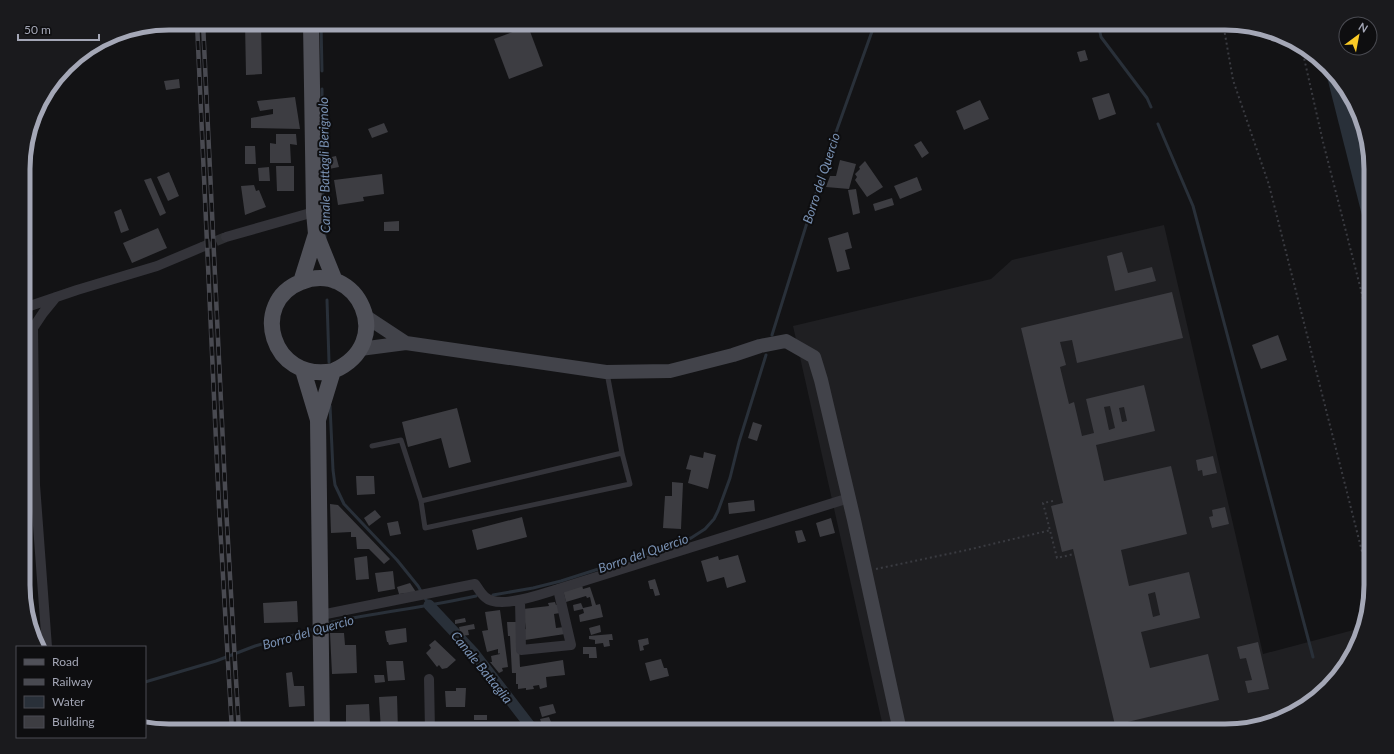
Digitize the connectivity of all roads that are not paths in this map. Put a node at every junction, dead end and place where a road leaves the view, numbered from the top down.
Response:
1 (311, 30) edge
2 (314, 212) junction
3 (316, 234) junction
4 (226, 237) tunnel mouth
5 (202, 247) tunnel mouth
6 (335, 281) junction
7 (301, 282) junction
8 (56, 297) junction
9 (30, 306) edge
10 (365, 316) junction
11 (406, 343) junction
12 (360, 349) junction
13 (303, 370) junction
14 (332, 371) junction
15 (606, 372) junction
16 (318, 420) junction
17 (372, 446) dead end
18 (622, 453) junction
19 (849, 498) junction
20 (421, 501) junction
21 (558, 589) junction
22 (520, 600) junction
23 (321, 615) junction
24 (47, 646) edge
25 (429, 679) dead end
26 (322, 724) edge
27 (430, 724) edge
28 (899, 724) edge

1 - 2 main road
2 - 3 main road
2 - 4 street
3 - 6 main road
3 - 7 main road
5 - 8 street
6 - 7 main road
6 - 10 main road
7 - 13 main road
8 - 9 street
8 - 24 street
10 - 11 street
10 - 12 main road
11 - 12 street
11 - 15 street
12 - 14 main road
13 - 14 main road
13 - 16 main road
14 - 16 main road
15 - 18 lane
15 - 19 street
16 - 23 main road
17 - 20 lane
18 - 20 lane
18 - 20 lane
19 - 21 street
19 - 28 street
21 - 22 street
21 - 22 street
22 - 23 street
23 - 26 main road
25 - 27 street

